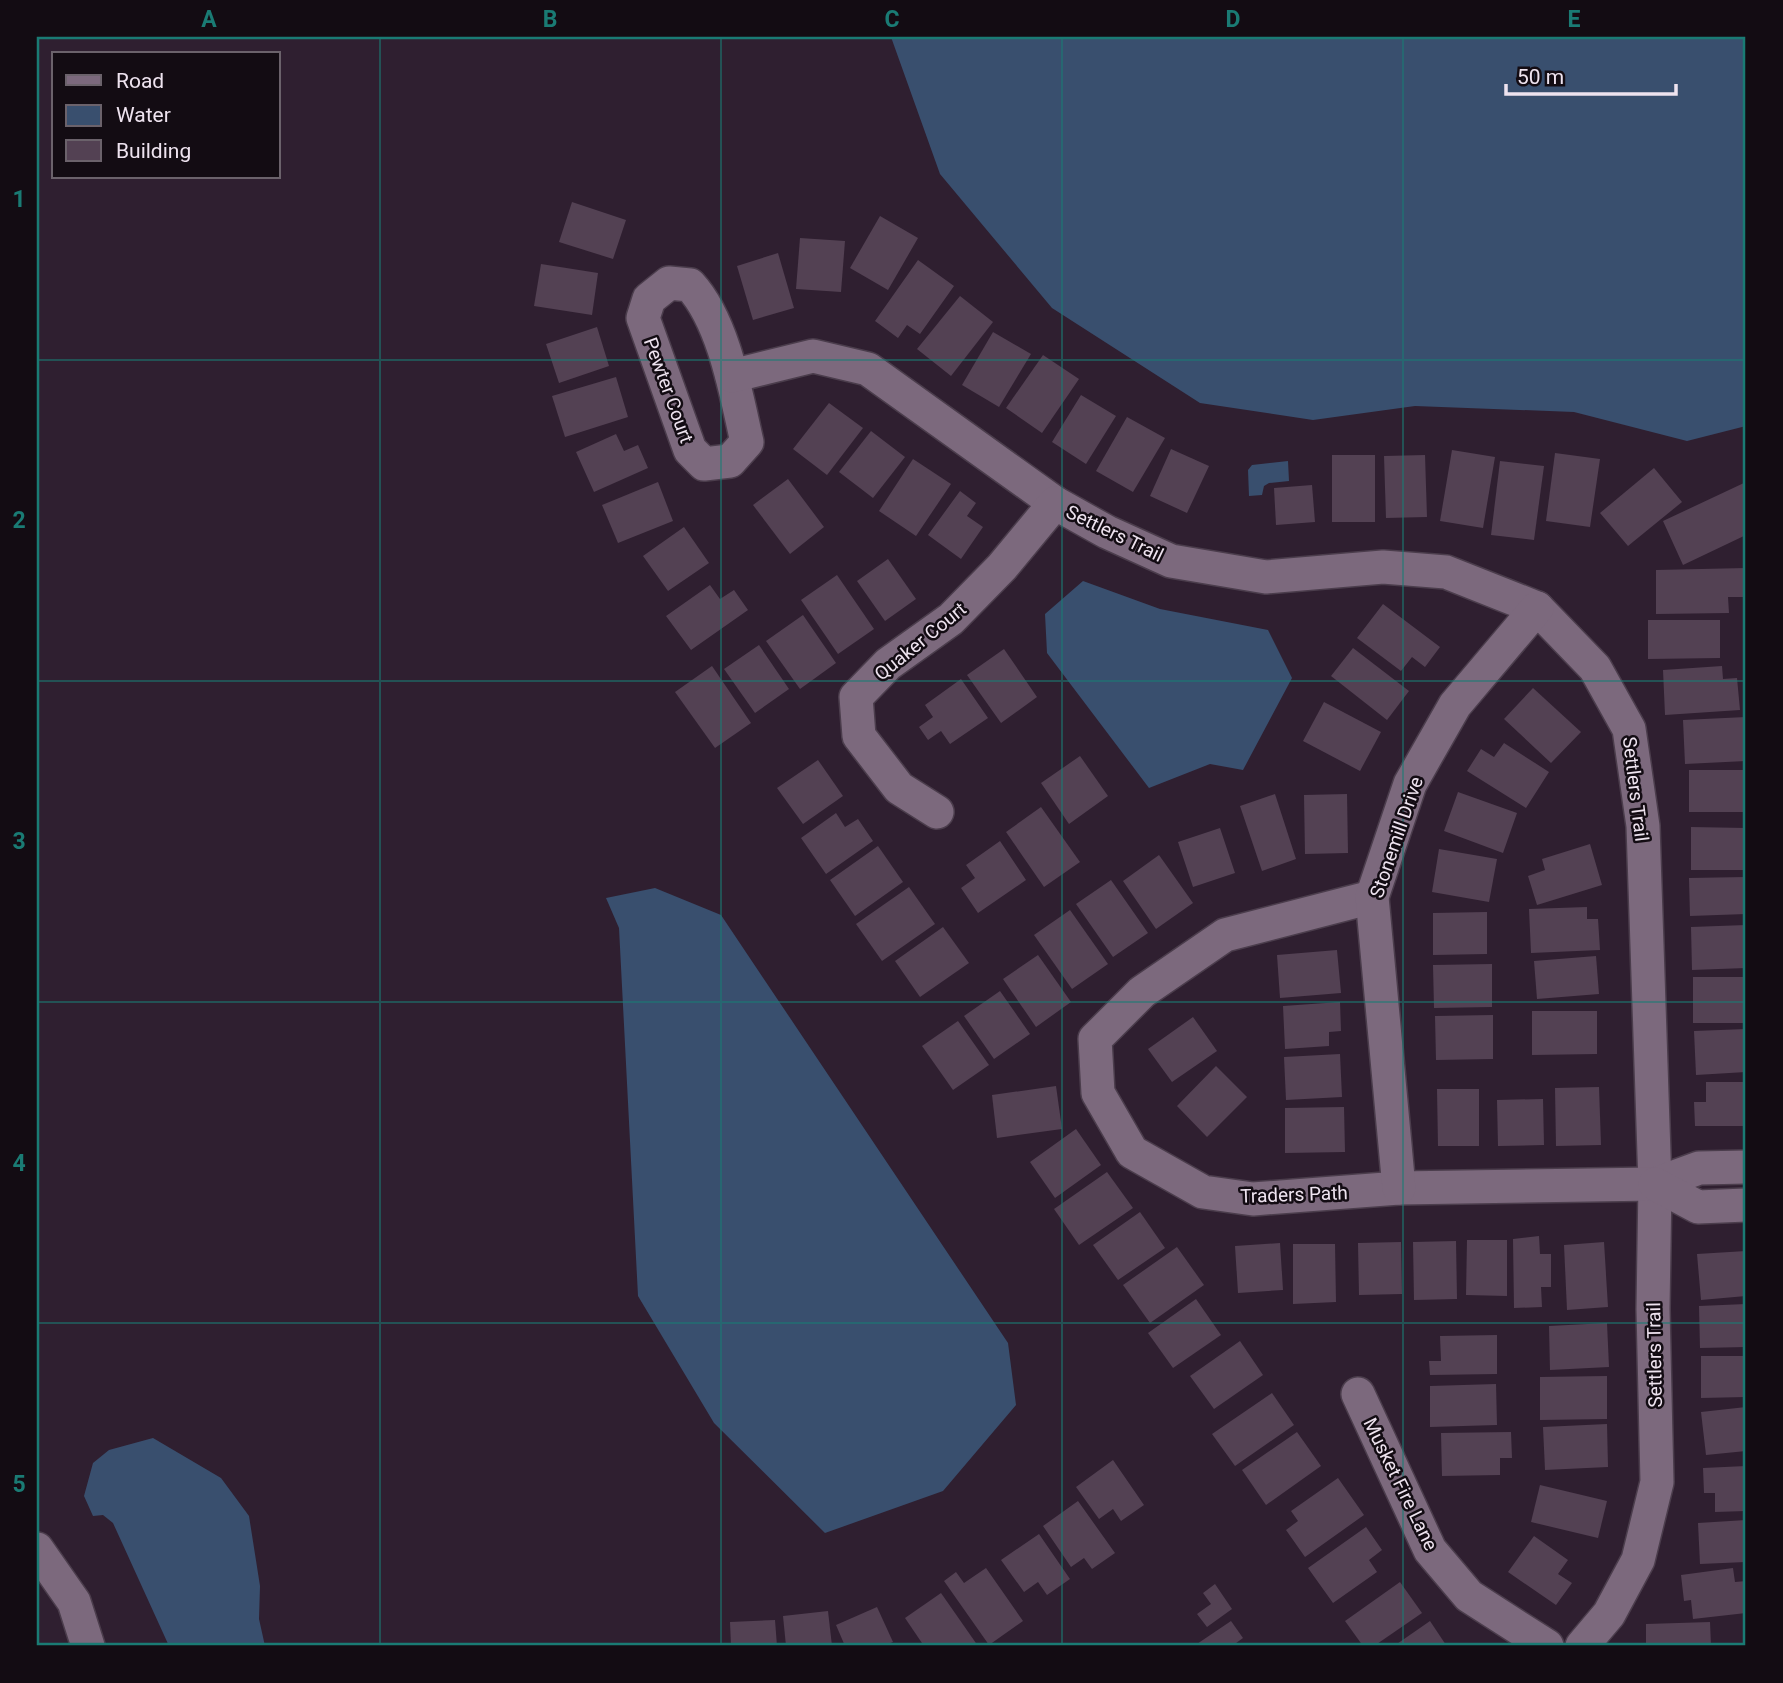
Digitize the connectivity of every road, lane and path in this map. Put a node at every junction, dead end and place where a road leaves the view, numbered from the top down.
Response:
1 (732, 376) junction
2 (1055, 503) junction
3 (1537, 608) junction
4 (937, 812) dead end
5 (1372, 897) junction
6 (1746, 1167) edge
7 (1655, 1184) junction
8 (1399, 1188) junction
9 (1746, 1205) edge
10 (1358, 1394) dead end
11 (37, 1549) edge
12 (88, 1646) edge
13 (1547, 1646) edge
14 (1582, 1646) edge

1 - 1 street, Pewter Court
1 - 2 street, Settlers Trail
2 - 3 street, Settlers Trail
2 - 4 street, Quaker Court
3 - 5 street, Stonemill Drive
3 - 7 street, Settlers Trail
5 - 8 street, Stonemill Drive
5 - 8 street, Traders Path
6 - 7 street, Traders Path
7 - 8 street, Traders Path
7 - 9 street, Traders Path
7 - 14 street, Settlers Trail
10 - 13 street, Musket Fire Lane
11 - 12 street

